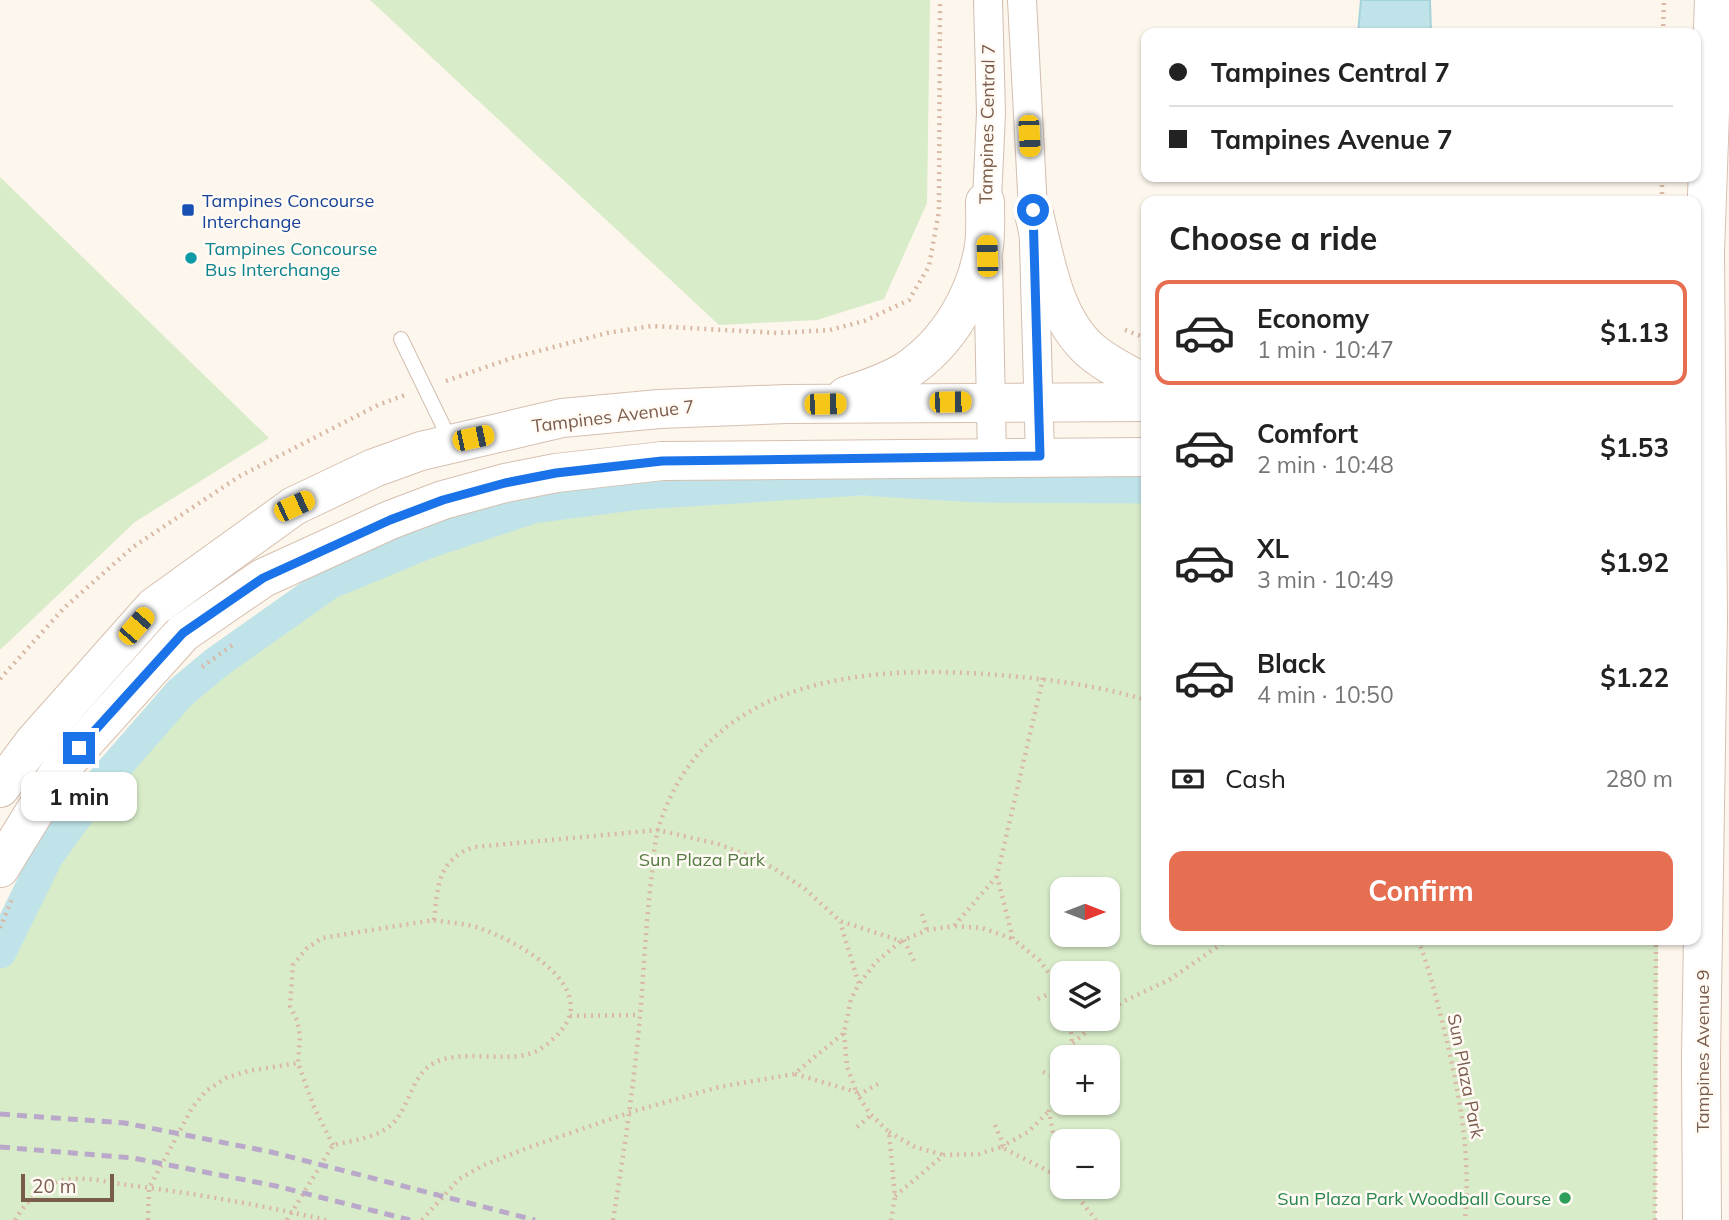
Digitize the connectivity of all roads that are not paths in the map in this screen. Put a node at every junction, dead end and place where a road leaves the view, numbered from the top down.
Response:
1 (988, 0) edge
2 (1022, 0) edge
3 (1714, 0) edge
4 (985, 202) junction
5 (1033, 210) junction
6 (1701, 240) edge
7 (1701, 272) edge
8 (401, 340) dead end
9 (1141, 381) edge
10 (1710, 394) edge
11 (991, 402) junction
12 (1040, 402) junction
13 (1141, 402) edge
14 (825, 404) junction
15 (451, 442) junction
16 (1711, 445) edge
17 (1040, 456) junction
18 (992, 457) junction
19 (1141, 457) edge
20 (0, 788) edge
21 (8, 879) edge
22 (1702, 1220) edge

1 - 4 street, Tampines Central 7
2 - 5 street, Tampines Central 7
3 - 6 main road, Tampines Avenue 9
4 - 11 street, Tampines Central 7
4 - 14 main road
5 - 9 main road
5 - 12 street, Tampines Central 7
7 - 10 main road, Tampines Avenue 9
8 - 15 lane
10 - 16 main road, Tampines Avenue 9
11 - 12 main road, Tampines Avenue 7
11 - 14 main road, Tampines Avenue 7
11 - 18 street, Tampines Central 7
12 - 13 main road, Tampines Avenue 7
12 - 17 street, Tampines Central 7
14 - 15 main road, Tampines Avenue 7
15 - 20 main road, Tampines Avenue 7
16 - 22 main road, Tampines Avenue 9
17 - 18 main road
17 - 19 main road
18 - 21 main road

